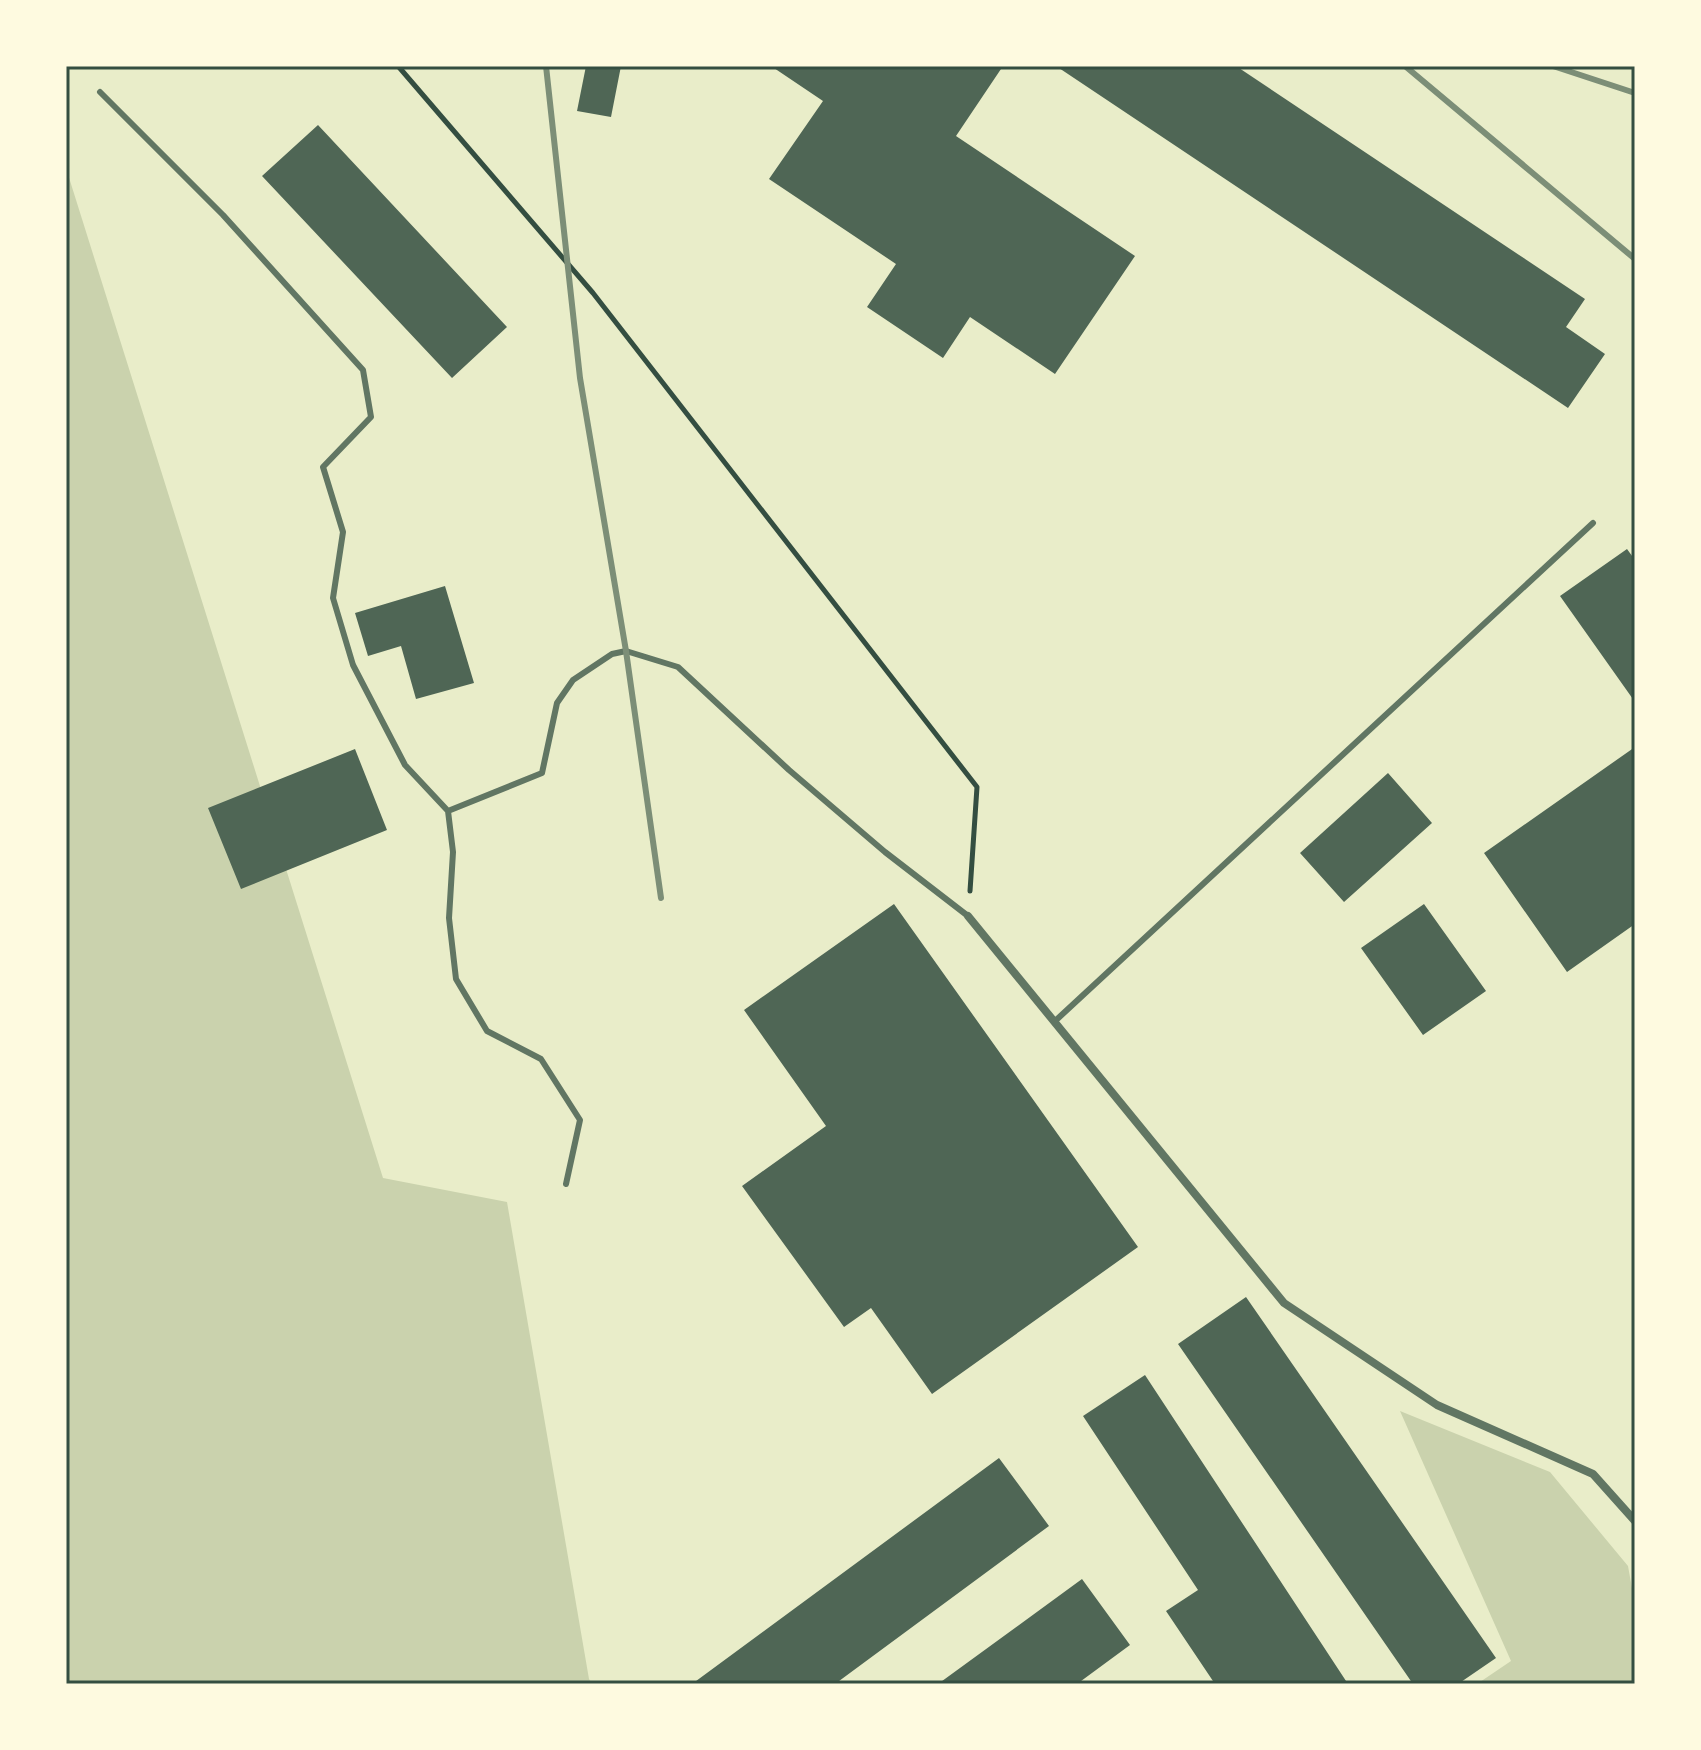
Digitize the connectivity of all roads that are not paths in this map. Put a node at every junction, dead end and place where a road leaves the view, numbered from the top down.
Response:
1 (100, 92) dead end
2 (1593, 523) dead end
3 (448, 811) junction
4 (968, 916) joint
5 (1054, 1022) junction
6 (566, 1184) dead end
7 (1635, 1521) edge

1 - 3 lane
2 - 5 lane
3 - 4 lane
3 - 6 lane
4 - 5 street
5 - 7 street

